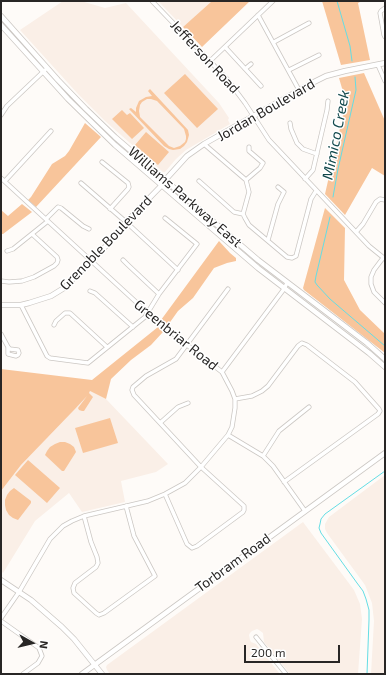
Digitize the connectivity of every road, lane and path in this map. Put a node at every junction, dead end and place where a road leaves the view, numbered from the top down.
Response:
1 (152, 1) edge
2 (273, 1) edge
3 (385, 8) edge
4 (258, 14) junction
5 (1, 16) edge
6 (309, 23) dead end
7 (1, 25) edge
8 (385, 37) edge
9 (274, 42) junction
10 (225, 47) junction
11 (319, 54) dead end
12 (210, 61) junction
13 (251, 64) dead end
14 (385, 64) edge
15 (378, 65) junction
16 (48, 68) junction
17 (245, 69) junction
18 (288, 70) junction
19 (43, 72) junction
20 (385, 81) edge
21 (261, 86) dead end
22 (299, 90) junction
23 (328, 101) dead end
24 (1, 115) edge
25 (254, 116) junction
26 (290, 123) dead end
27 (51, 132) dead end
28 (204, 144) junction
29 (249, 147) dead end
30 (317, 154) junction
31 (102, 162) dead end
32 (1, 178) edge
33 (305, 179) junction
34 (166, 180) junction
35 (246, 180) junction
36 (5, 181) junction
37 (199, 181) dead end
38 (81, 183) dead end
39 (162, 185) junction
40 (278, 187) dead end
41 (316, 191) junction
42 (385, 200) edge
43 (110, 209) junction
44 (243, 214) junction
45 (166, 218) dead end
46 (47, 220) junction
47 (126, 222) junction
48 (89, 228) dead end
49 (356, 232) junction
50 (32, 234) junction
51 (268, 240) junction
52 (7, 251) dead end
53 (384, 259) edge
54 (123, 260) dead end
55 (91, 261) junction
56 (178, 270) junction
57 (1, 281) edge
58 (288, 283) junction
59 (228, 289) dead end
60 (284, 289) junction
61 (90, 291) dead end
62 (159, 294) junction
63 (385, 303) edge
64 (1, 305) edge
65 (21, 305) junction
66 (148, 313) junction
67 (54, 325) dead end
68 (133, 327) junction
69 (1, 334) edge
70 (187, 345) junction
71 (8, 347) dead end
72 (107, 347) junction
73 (385, 359) edge
74 (385, 368) edge
75 (222, 372) junction
76 (235, 399) junction
77 (188, 403) dead end
78 (309, 407) dead end
79 (160, 423) junction
80 (228, 436) junction
81 (385, 453) edge
82 (263, 456) junction
83 (201, 467) junction
84 (284, 482) junction
85 (165, 494) junction
86 (126, 506) junction
87 (305, 511) junction
88 (84, 516) junction
89 (1, 580) edge
90 (19, 592) junction
91 (1, 618) edge
92 (1, 621) edge
93 (256, 636) dead end
94 (95, 665) junction
95 (24, 674) edge
96 (82, 674) edge
97 (102, 674) edge
98 (286, 674) edge

1 - 12 street, Jefferson Road
2 - 4 street
3 - 8 street
4 - 9 street
4 - 10 street
5 - 16 main road, Williams Parkway East
6 - 9 street
7 - 19 main road, Williams Parkway East
9 - 18 street
10 - 12 street
10 - 17 street
11 - 18 street
12 - 25 street, Jefferson Road
13 - 17 street
14 - 15 main road, Jordan Boulevard
15 - 20 street
15 - 22 main road, Jordan Boulevard
16 - 19 street
16 - 34 main road, Williams Parkway East
17 - 21 street
18 - 22 street
19 - 24 street
19 - 39 main road, Williams Parkway East
22 - 25 main road, Jordan Boulevard
23 - 30 street
25 - 28 main road, Jordan Boulevard
25 - 33 street, Jefferson Road
26 - 30 street
27 - 36 street
28 - 34 main road, Jordan Boulevard
28 - 35 street
29 - 35 street
30 - 33 street
31 - 43 street
32 - 36 street, Greenbriar Road
33 - 41 street, Jefferson Road
34 - 39 main road, Jordan Boulevard
34 - 58 main road, Williams Parkway East
35 - 44 street
36 - 46 street, Greenbriar Road
37 - 44 street
38 - 43 street
39 - 47 main road, Grenoble Boulevard
39 - 60 main road, Williams Parkway East
40 - 51 street
41 - 49 street, Jefferson Road
41 - 51 street
42 - 49 street
43 - 47 street
44 - 51 street
45 - 56 street
46 - 48 street
46 - 50 street
46 - 55 street, Greenbriar Road
47 - 55 main road, Grenoble Boulevard
47 - 56 street
49 - 53 street, Jefferson Road
50 - 52 street
50 - 57 street
53 - 63 street
54 - 62 street
55 - 65 main road, Grenoble Boulevard
55 - 66 street, Greenbriar Road
56 - 62 street
58 - 60 street
58 - 73 main road, Williams Parkway East
59 - 70 street
60 - 74 main road, Williams Parkway East
60 - 75 street
61 - 68 street
62 - 66 street
64 - 65 main road, Grenoble Boulevard
65 - 72 street
66 - 68 street
66 - 70 street, Greenbriar Road
67 - 72 street
68 - 72 street
69 - 71 street
70 - 75 street, Greenbriar Road
70 - 79 street
75 - 76 street, Greenbriar Road
76 - 80 street, Greenbriar Road
76 - 84 street
77 - 79 street
78 - 82 street
79 - 83 street
80 - 82 street
80 - 83 street, Greenbriar Road
81 - 87 main road, Torbram Road
82 - 84 street
83 - 85 street, Greenbriar Road
83 - 85 street
84 - 87 street
85 - 86 street, Greenbriar Road
86 - 88 street, Greenbriar Road
86 - 88 street
87 - 94 main road, Torbram Road
88 - 90 street, Greenbriar Road
89 - 90 main road
90 - 91 street, Greenbriar Road
90 - 94 main road
92 - 95 street
93 - 98 street
94 - 96 main road, Torbram Road
94 - 97 main road

